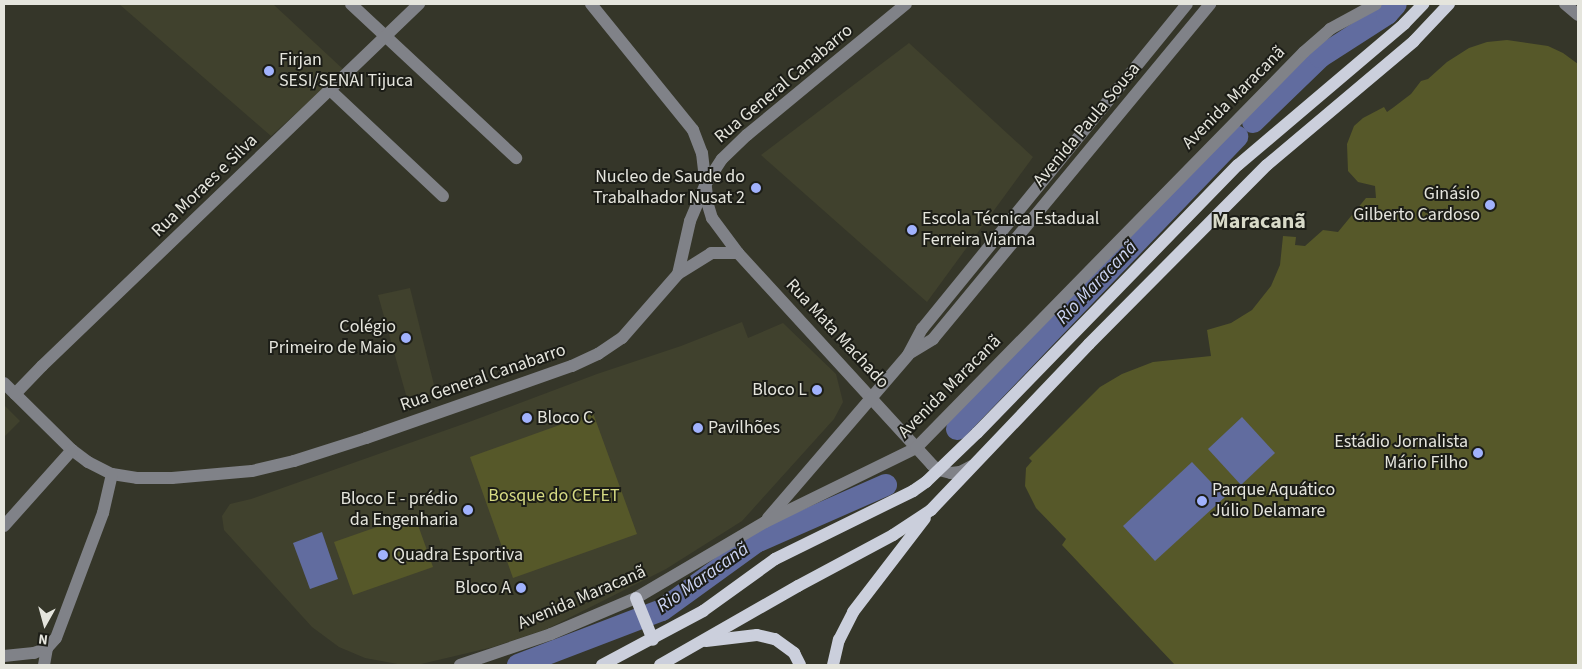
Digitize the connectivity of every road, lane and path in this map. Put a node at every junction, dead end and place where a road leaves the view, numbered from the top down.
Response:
1 (351, 4) edge
2 (419, 4) edge
3 (591, 4) edge
4 (906, 4) edge
5 (1186, 4) edge
6 (1210, 4) edge
7 (1376, 4) edge
8 (1422, 4) edge
9 (1449, 4) edge
10 (1565, 4) edge
11 (1578, 15) edge
12 (385, 37) junction
13 (330, 90) junction
14 (1083, 132) junction
15 (1096, 142) junction
16 (516, 158) dead end
17 (705, 185) junction
18 (443, 196) dead end
19 (996, 239) junction
20 (1007, 249) junction
21 (738, 253) junction
22 (678, 274) junction
23 (908, 355) junction
24 (4, 383) edge
25 (15, 394) junction
26 (872, 398) junction
27 (916, 448) junction
28 (72, 450) junction
29 (972, 466) junction
30 (940, 470) junction
31 (112, 474) junction
32 (931, 510) junction
33 (765, 522) junction
34 (4, 526) edge
35 (638, 602) junction
36 (652, 640) junction
37 (703, 642) junction
38 (46, 648) junction
39 (4, 656) edge
40 (44, 665) edge
41 (460, 665) edge
42 (602, 665) edge
43 (660, 665) edge
44 (800, 665) edge
45 (833, 665) edge

1 - 12 street
2 - 12 street, Rua Moraes e Silva
3 - 17 street, Rua Mata Machado
4 - 17 street, Rua General Canabarro
5 - 14 street, Avenida Paula Sousa
6 - 15 street, Avenida Paula Sousa
7 - 27 street, Avenida Maracanã
8 - 30 main road
9 - 29 main road
10 - 11 street
12 - 13 street, Rua Moraes e Silva
12 - 16 street
13 - 18 street
13 - 25 street, Rua Moraes e Silva
14 - 15 street
14 - 19 street, Avenida Paula Sousa
15 - 20 street, Avenida Paula Sousa
17 - 21 street, Rua Mata Machado
17 - 22 street, Rua General Canabarro
19 - 20 street
19 - 23 street, Avenida Paula Sousa
20 - 23 street, Avenida Paula Sousa
21 - 22 street
21 - 26 street, Rua Mata Machado
22 - 31 street, Rua General Canabarro
23 - 26 street, Avenida Paula Sousa
24 - 25 street, Rua General Canabarro
25 - 28 street, Rua General Canabarro
26 - 27 street, Rua Mata Machado
26 - 33 street, Avenida Paula Sousa
27 - 30 street, Rua Mata Machado
27 - 33 street, Avenida Maracanã
28 - 31 street, Rua General Canabarro
28 - 34 street
29 - 30 street
29 - 32 main road
30 - 36 main road
31 - 38 street
32 - 37 main road
32 - 45 main road
33 - 35 street, Avenida Maracanã
35 - 36 main road
35 - 41 street, Avenida Maracanã
36 - 42 main road
37 - 43 main road
37 - 44 main road
38 - 39 street
38 - 40 street

